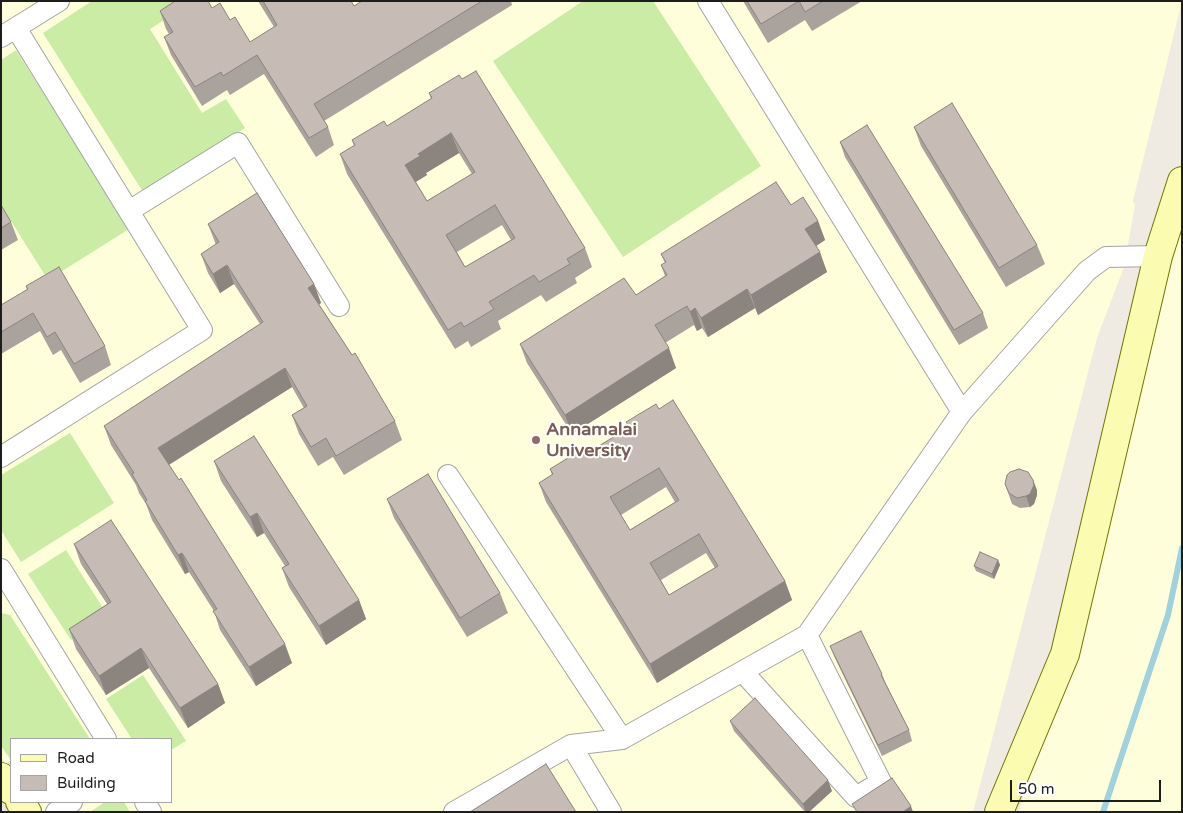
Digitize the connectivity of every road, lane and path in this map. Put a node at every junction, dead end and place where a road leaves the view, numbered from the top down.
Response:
1 (59, 1) edge
2 (708, 1) edge
3 (9, 32) edge
4 (1182, 181) edge
5 (129, 211) junction
6 (1170, 256) edge
7 (339, 306) dead end
8 (962, 412) junction
9 (1, 457) edge
10 (448, 475) dead end
11 (4, 578) edge
12 (808, 635) junction
13 (744, 672) junction
14 (105, 738) edge
15 (622, 739) junction
16 (571, 745) junction
17 (1, 777) edge
18 (10, 789) edge
19 (70, 803) edge
20 (56, 812) edge
21 (454, 812) edge
22 (611, 812) edge
23 (999, 812) edge

1 - 3 street
2 - 8 street
3 - 5 street
4 - 6 street
5 - 7 street
5 - 9 street
6 - 8 street
6 - 23 street
8 - 12 street
10 - 15 street
11 - 14 street
12 - 13 street
12 - 13 street
13 - 15 street
15 - 16 street
16 - 21 street
16 - 22 street
17 - 18 street
19 - 20 street

